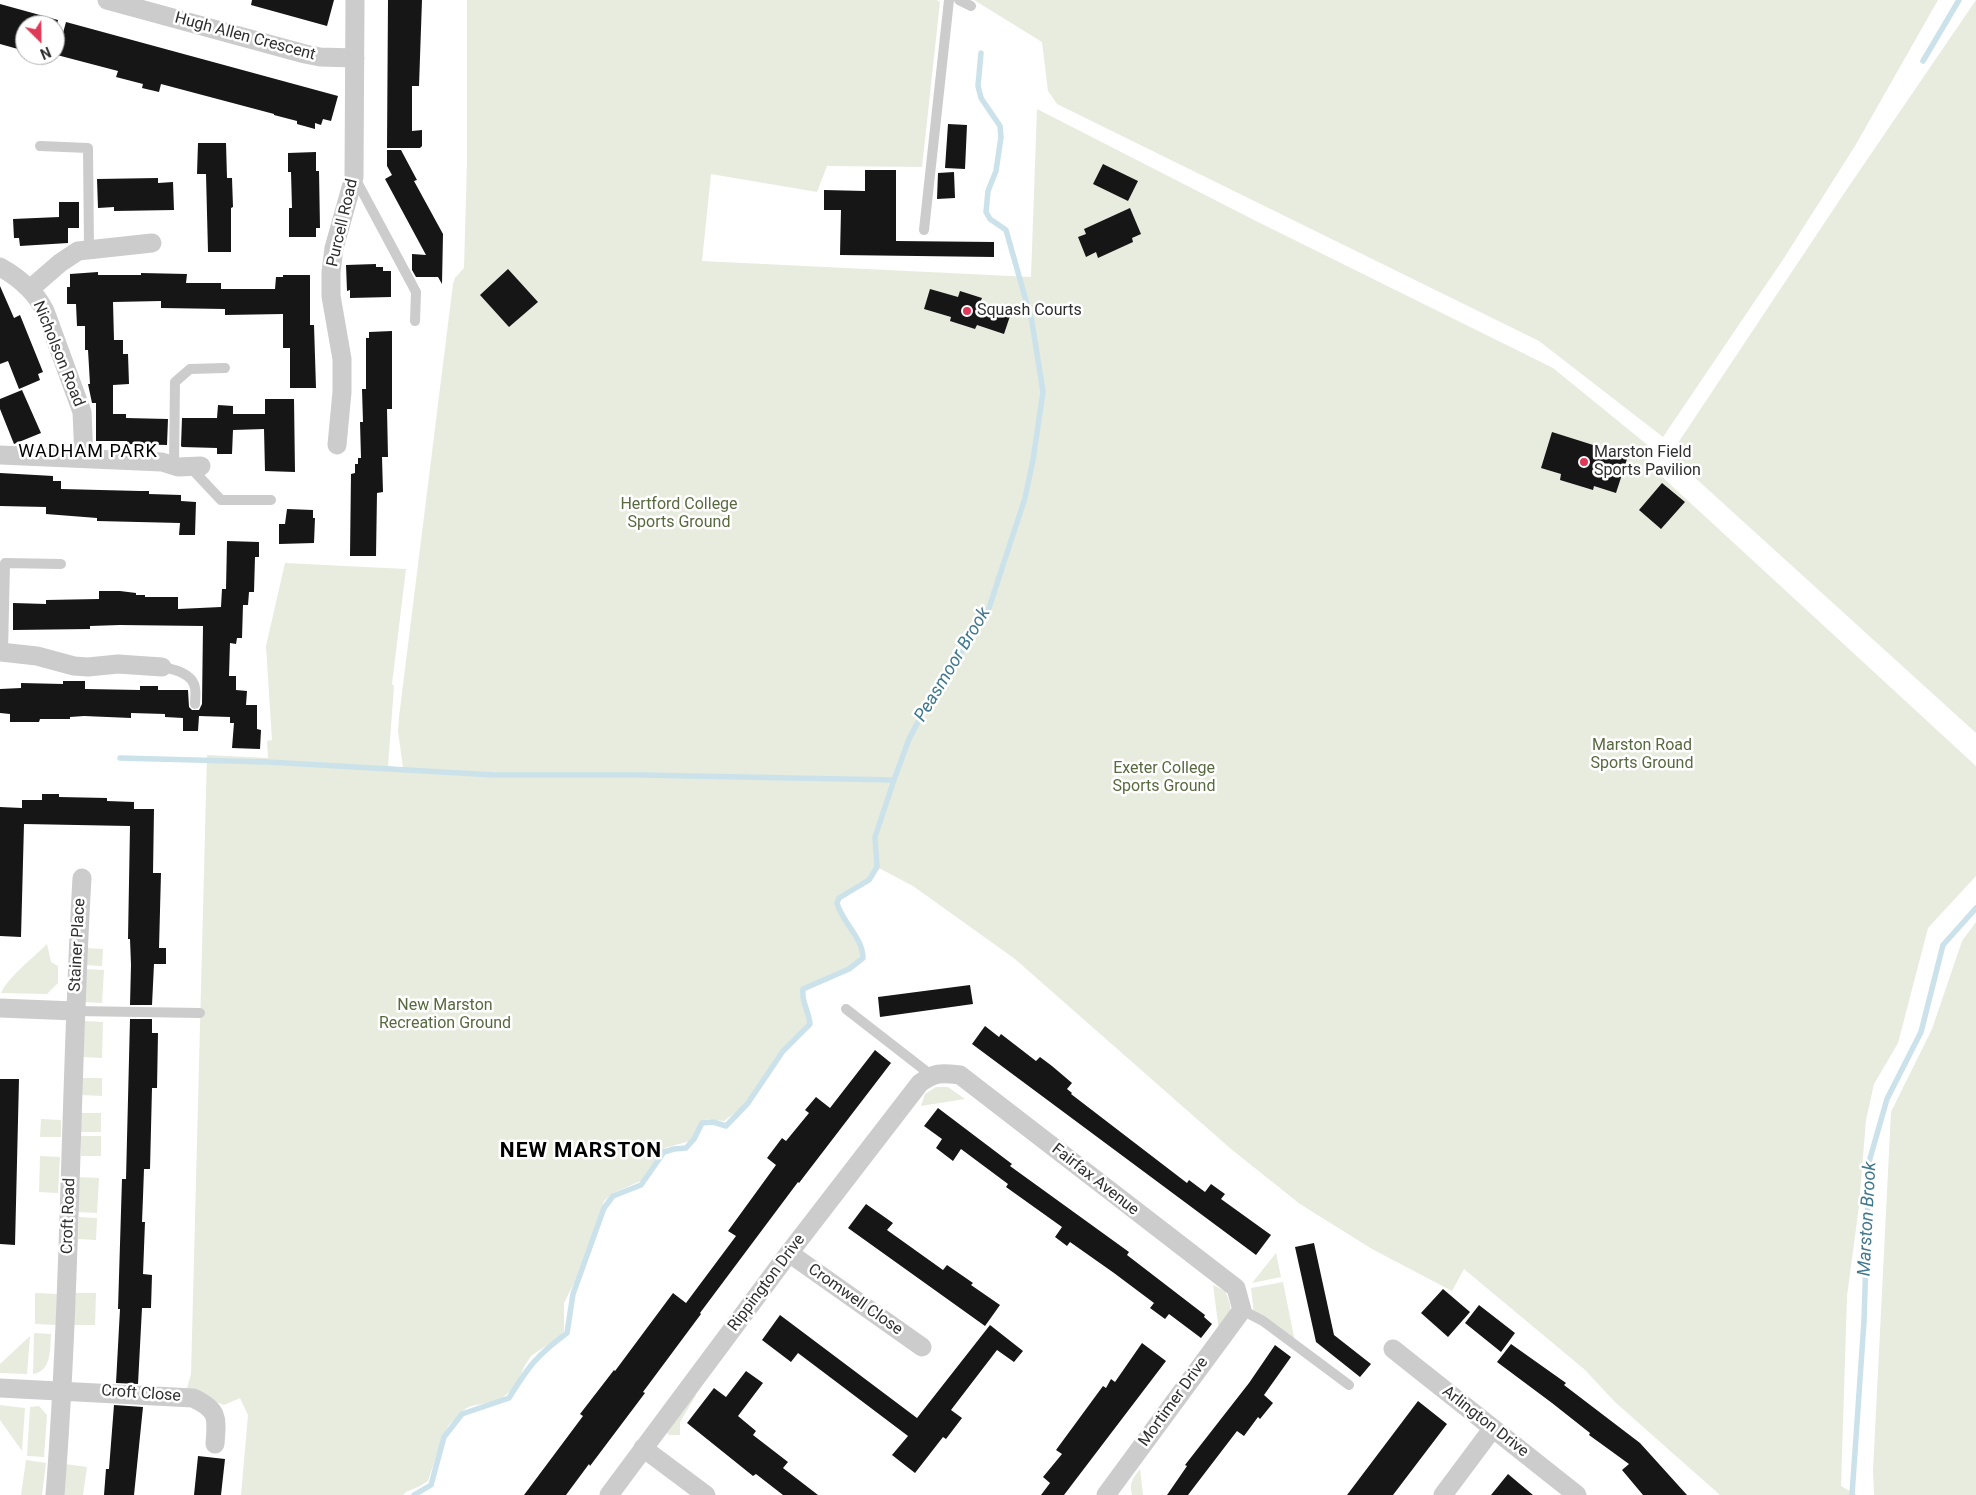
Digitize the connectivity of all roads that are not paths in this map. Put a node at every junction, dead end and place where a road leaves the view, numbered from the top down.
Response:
1 (107, 0) edge
2 (355, 0) edge
3 (949, 0) edge
4 (959, 0) edge
5 (971, 6) dead end
6 (355, 58) junction
7 (40, 146) dead end
8 (354, 177) junction
9 (924, 230) dead end
10 (152, 243) dead end
11 (89, 248) junction
12 (0, 267) edge
13 (30, 289) junction
14 (415, 321) dead end
15 (225, 368) dead end
16 (337, 445) dead end
17 (0, 455) edge
18 (84, 458) junction
19 (188, 466) junction
20 (271, 500) dead end
21 (61, 564) dead end
22 (2, 652) edge
23 (162, 667) joint
24 (195, 704) dead end
25 (82, 878) dead end
26 (0, 1008) edge
27 (846, 1009) dead end
28 (75, 1011) junction
29 (200, 1013) dead end
30 (931, 1075) junction
31 (789, 1253) junction
32 (1242, 1310) junction
33 (922, 1348) dead end
34 (1394, 1349) dead end
35 (1349, 1385) dead end
36 (0, 1388) edge
37 (62, 1391) junction
38 (1492, 1428) junction
39 (215, 1444) dead end
40 (643, 1448) junction
41 (1110, 1494) edge
42 (54, 1495) edge
43 (609, 1495) edge
44 (706, 1495) edge
45 (1443, 1495) edge
46 (1577, 1495) edge

1 - 6 street, Hugh Allen Crescent
2 - 6 street, Purcell Road
3 - 9 lane
4 - 5 lane
6 - 8 street, Purcell Road
7 - 11 lane
8 - 14 lane
8 - 16 street, Purcell Road
10 - 11 street
11 - 13 street
12 - 13 street, Nicholson Road
13 - 18 street, Nicholson Road
15 - 19 lane
17 - 18 street
18 - 19 street
19 - 20 lane
21 - 22 lane
22 - 23 street
23 - 24 lane
25 - 28 street, Stainer Place
26 - 28 street
27 - 30 lane
28 - 29 lane
28 - 37 street, Croft Road
30 - 31 street, Rippington Drive
30 - 32 street, Fairfax Avenue
31 - 33 street, Cromwell Close
31 - 40 street, Rippington Drive
32 - 35 lane
32 - 41 street, Mortimer Drive
34 - 38 street, Arlington Drive
36 - 37 street
37 - 39 street, Croft Close
37 - 42 street, Croft Road
38 - 45 street
38 - 46 street, Arlington Drive
40 - 43 street, Rippington Drive
40 - 44 street

